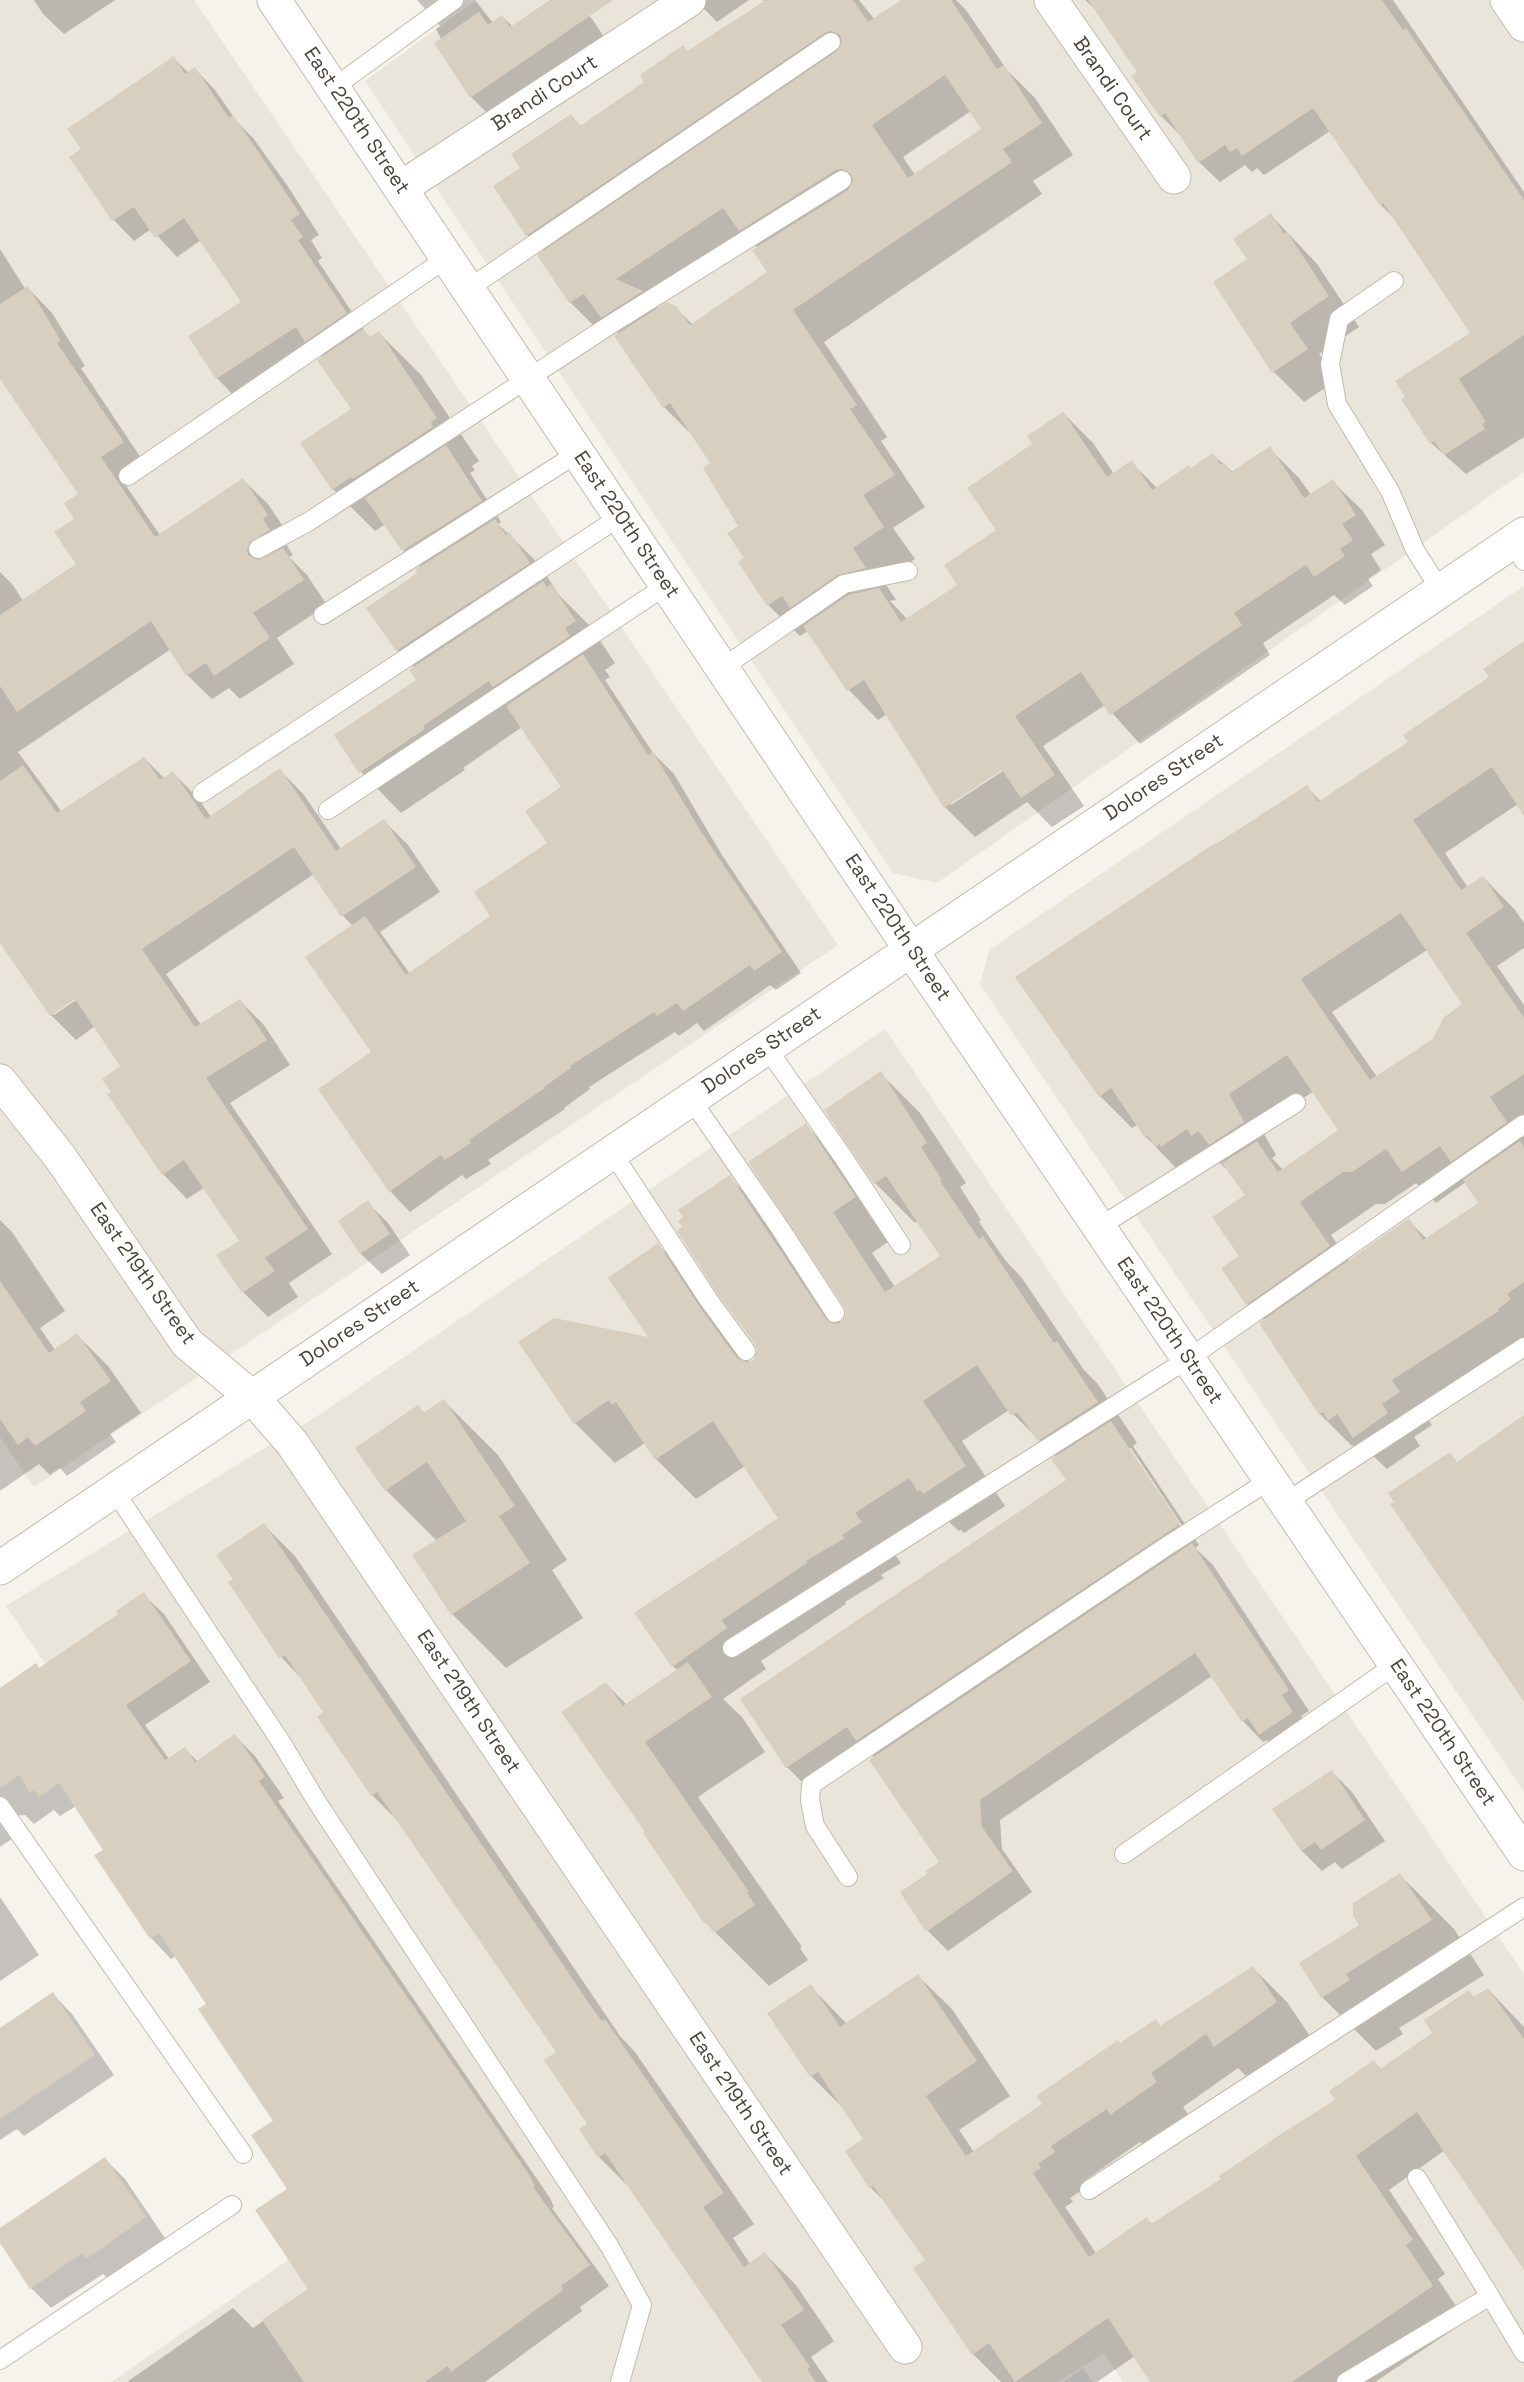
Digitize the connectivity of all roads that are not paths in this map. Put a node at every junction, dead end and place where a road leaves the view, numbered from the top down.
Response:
1 (274, 0) edge
2 (454, 0) edge
3 (689, 0) edge
4 (1051, 0) edge
5 (1507, 0) edge
6 (1524, 25) edge
7 (831, 42) dead end
8 (333, 88) junction
9 (1174, 177) dead end
10 (842, 180) dead end
11 (401, 188) junction
12 (447, 258) junction
13 (1394, 281) dead end
14 (468, 289) junction
15 (529, 379) junction
16 (578, 453) junction
17 (128, 476) dead end
18 (621, 516) junction
19 (1520, 546) edge
20 (258, 549) dead end
21 (908, 571) dead end
22 (667, 585) junction
23 (1441, 591) junction
24 (323, 615) dead end
25 (722, 668) junction
26 (202, 793) dead end
27 (328, 810) dead end
28 (911, 950) junction
29 (767, 1048) junction
30 (0, 1081) edge
31 (691, 1099) junction
32 (1296, 1103) dead end
33 (1524, 1124) edge
34 (612, 1152) junction
35 (1099, 1227) junction
36 (901, 1245) dead end
37 (835, 1313) dead end
38 (1524, 1347) edge
39 (746, 1351) dead end
40 (1188, 1359) junction
41 (252, 1397) junction
42 (114, 1490) junction
43 (1278, 1491) junction
44 (0, 1568) edge
45 (732, 1648) dead end
46 (1395, 1665) junction
47 (0, 1806) edge
48 (1124, 1854) dead end
49 (1524, 1854) edge
50 (848, 1877) dead end
51 (1524, 1907) edge
52 (243, 2154) dead end
53 (1417, 2178) dead end
54 (1089, 2190) dead end
55 (232, 2205) dead end
56 (1490, 2296) junction
57 (905, 2348) dead end
58 (1524, 2353) edge
59 (0, 2360) edge
60 (620, 2382) edge
61 (1346, 2382) edge

1 - 8 street, East 220th Street
2 - 8 lane
3 - 11 street, Brandi Court
4 - 9 street, Brandi Court
5 - 6 street
7 - 14 lane
8 - 11 street, East 220th Street
10 - 15 lane
11 - 12 street, East 220th Street
12 - 14 street, East 220th Street
12 - 17 lane
13 - 23 lane
14 - 15 street, East 220th Street
15 - 16 street, East 220th Street
15 - 20 lane
16 - 18 street, East 220th Street
16 - 24 lane
18 - 22 street, East 220th Street
18 - 26 lane
19 - 23 street, Dolores Street
21 - 25 lane
22 - 25 street, East 220th Street
22 - 27 lane
23 - 28 street, Dolores Street
25 - 28 street, East 220th Street
28 - 29 street, Dolores Street
28 - 35 street, East 220th Street
29 - 31 street, Dolores Street
29 - 36 lane
30 - 41 street, East 219th Street
31 - 34 street, Dolores Street
31 - 37 lane
32 - 35 lane
33 - 40 lane
34 - 39 lane
34 - 41 street, Dolores Street
35 - 40 street, East 220th Street
38 - 43 lane
40 - 43 street, East 220th Street
40 - 45 lane
41 - 42 street, Dolores Street
41 - 57 street, East 219th Street
42 - 44 street, Dolores Street
42 - 60 lane
43 - 46 street, East 220th Street
43 - 50 lane
46 - 48 lane
46 - 49 street, East 220th Street
47 - 52 lane
51 - 54 lane
53 - 56 lane
55 - 59 lane
56 - 58 lane
56 - 61 lane

